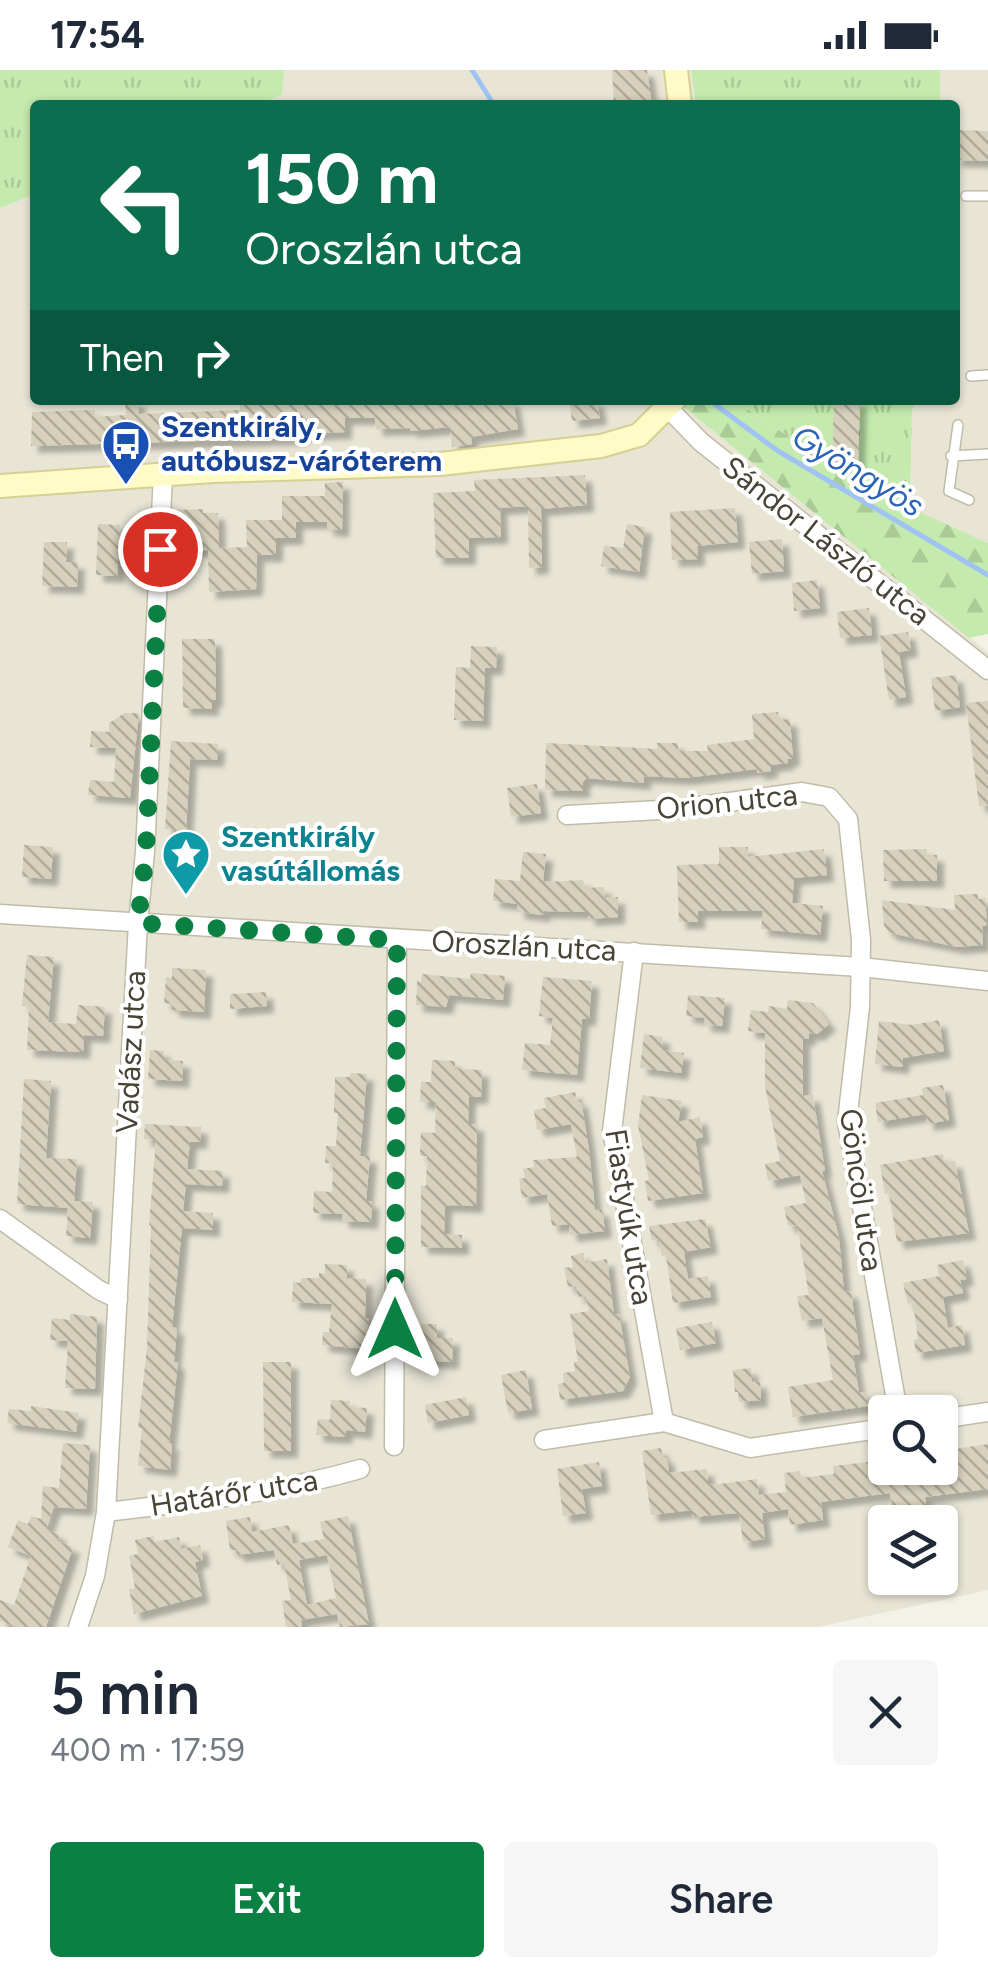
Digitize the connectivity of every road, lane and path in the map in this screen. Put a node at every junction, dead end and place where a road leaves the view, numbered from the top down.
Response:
1 (676, 70) edge
2 (679, 100) edge
3 (966, 196) dead end
4 (988, 196) edge
5 (988, 375) edge
6 (971, 376) dead end
7 (670, 405) edge
8 (672, 405) edge
9 (958, 424) dead end
10 (988, 454) edge
11 (952, 456) junction
12 (163, 474) junction
13 (0, 486) edge
14 (970, 500) dead end
15 (988, 670) edge
16 (567, 815) dead end
17 (0, 914) edge
18 (138, 923) junction
19 (397, 940) junction
20 (634, 952) junction
21 (861, 967) junction
22 (988, 981) edge
23 (0, 1219) edge
24 (118, 1299) junction
25 (895, 1395) edge
26 (988, 1412) edge
27 (958, 1417) edge
28 (664, 1422) junction
29 (868, 1431) edge
30 (544, 1440) dead end
31 (394, 1446) dead end
32 (360, 1468) dead end
33 (106, 1512) junction
34 (78, 1627) edge

1 - 2 street
3 - 4 lane
5 - 6 lane
7 - 12 street
8 - 15 street, Sándor László utca
9 - 11 lane
10 - 11 lane
11 - 14 lane
12 - 13 street
12 - 18 street, Vadász utca
16 - 21 street, Orion utca
17 - 18 street, Oroszlán utca
18 - 19 street, Oroszlán utca
18 - 24 street, Vadász utca
19 - 20 street, Oroszlán utca
19 - 31 street
20 - 21 street, Oroszlán utca
20 - 28 street, Fiastyúk utca
21 - 22 street, Oroszlán utca
21 - 25 street, Göncöl utca
23 - 24 street
24 - 33 street, Vadász utca
26 - 27 street
28 - 29 street
28 - 30 street
32 - 33 street, Határőr utca
33 - 34 street, Vadász utca

